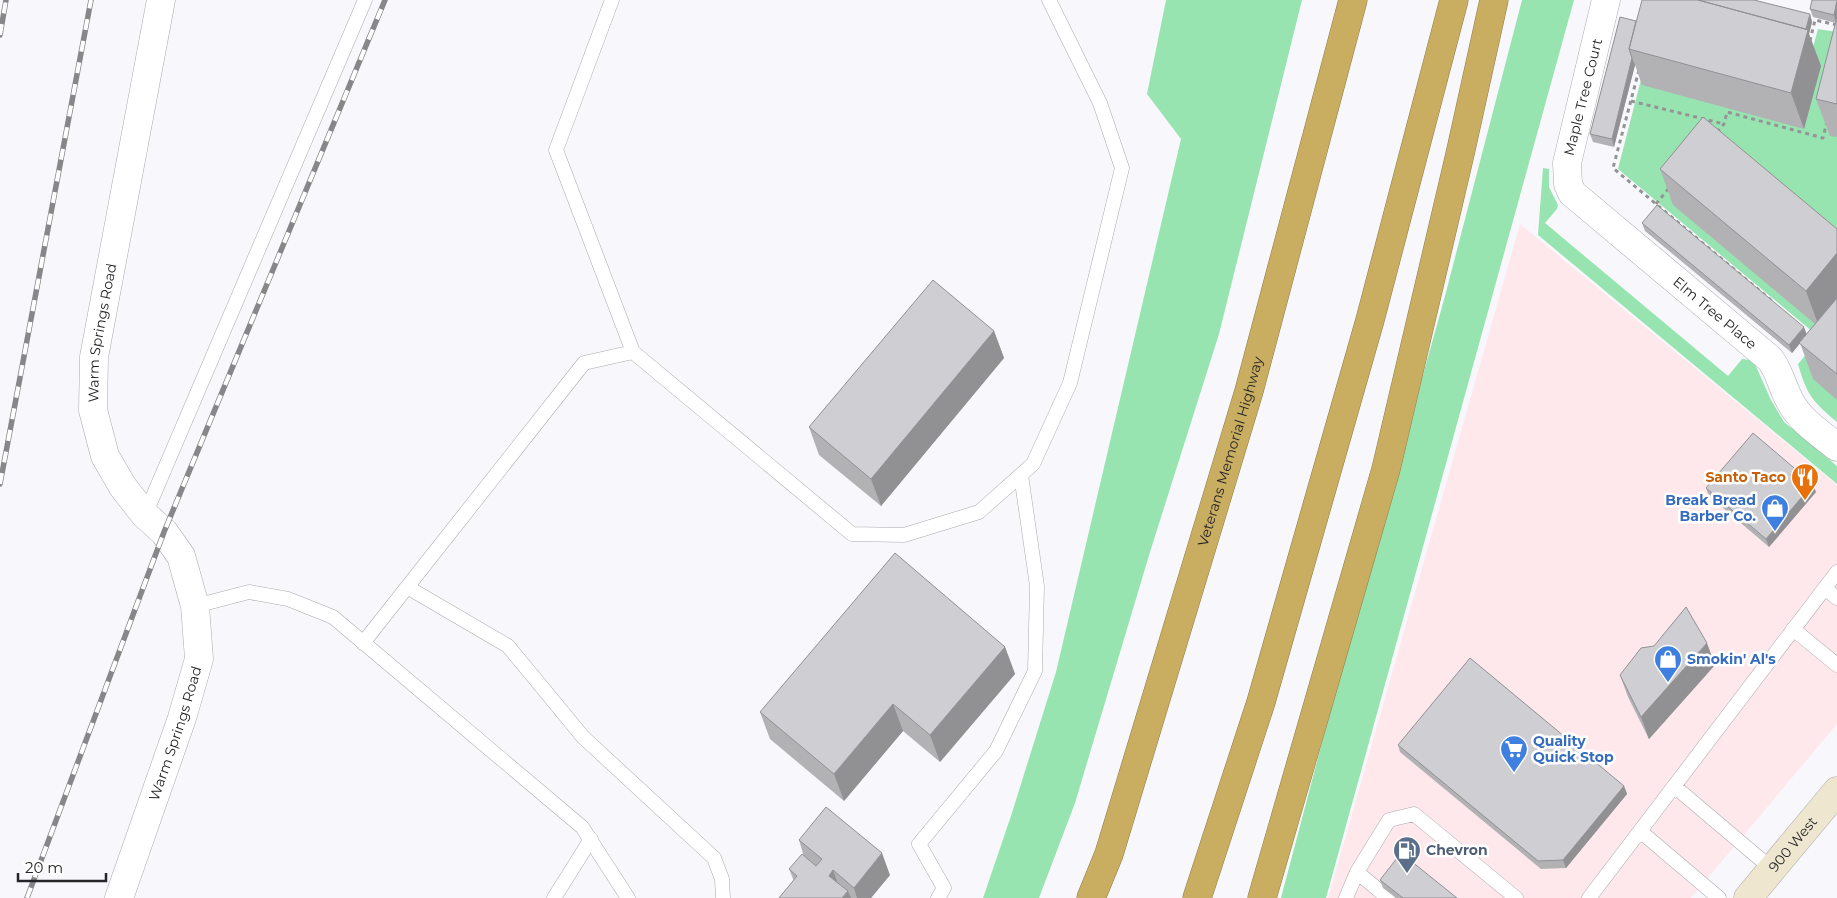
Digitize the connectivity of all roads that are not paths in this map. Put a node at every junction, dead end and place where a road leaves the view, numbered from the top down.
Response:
1 (161, 0) edge
2 (365, 0) edge
3 (612, 0) edge
4 (1049, 0) edge
5 (1353, 0) edge
6 (1454, 0) edge
7 (1494, 0) edge
8 (1606, 0) edge
9 (1572, 193) joint
10 (634, 352) junction
11 (1837, 447) edge
12 (1022, 475) junction
13 (145, 515) junction
14 (1837, 572) edge
15 (407, 587) junction
16 (1825, 588) junction
17 (1837, 598) edge
18 (195, 606) junction
19 (1793, 629) junction
20 (363, 643) junction
21 (1837, 665) edge
22 (1674, 786) junction
23 (1837, 791) edge
24 (1640, 831) junction
25 (590, 840) junction
26 (1772, 869) junction
27 (1356, 872) junction
28 (119, 898) edge
29 (554, 898) edge
30 (628, 898) edge
31 (723, 898) edge
32 (938, 898) edge
33 (1090, 898) edge
34 (1197, 898) edge
35 (1262, 898) edge
36 (1346, 898) edge
37 (1388, 898) edge
38 (1516, 898) edge
39 (1589, 898) edge
40 (1719, 898) edge
41 (1748, 898) edge

1 - 13 street, Warm Springs Road
2 - 13 lane
3 - 10 lane
4 - 12 lane
5 - 33 highway, Veterans Memorial Highway
6 - 34 highway
7 - 35 highway
8 - 9 street, Maple Tree Court
9 - 11 street, Elm Tree Place
10 - 12 lane
10 - 15 lane
12 - 32 lane
13 - 18 street, Warm Springs Road
14 - 16 lane
15 - 20 lane
15 - 31 lane
16 - 17 lane
16 - 19 lane
18 - 20 lane
18 - 28 street, Warm Springs Road
19 - 21 lane
19 - 22 lane
20 - 25 lane
22 - 24 lane
22 - 26 lane
23 - 26 main road, 900 West
24 - 39 lane
24 - 40 lane
25 - 29 lane
25 - 30 lane
26 - 41 main road, 900 West
27 - 36 lane
27 - 37 lane
27 - 38 lane

